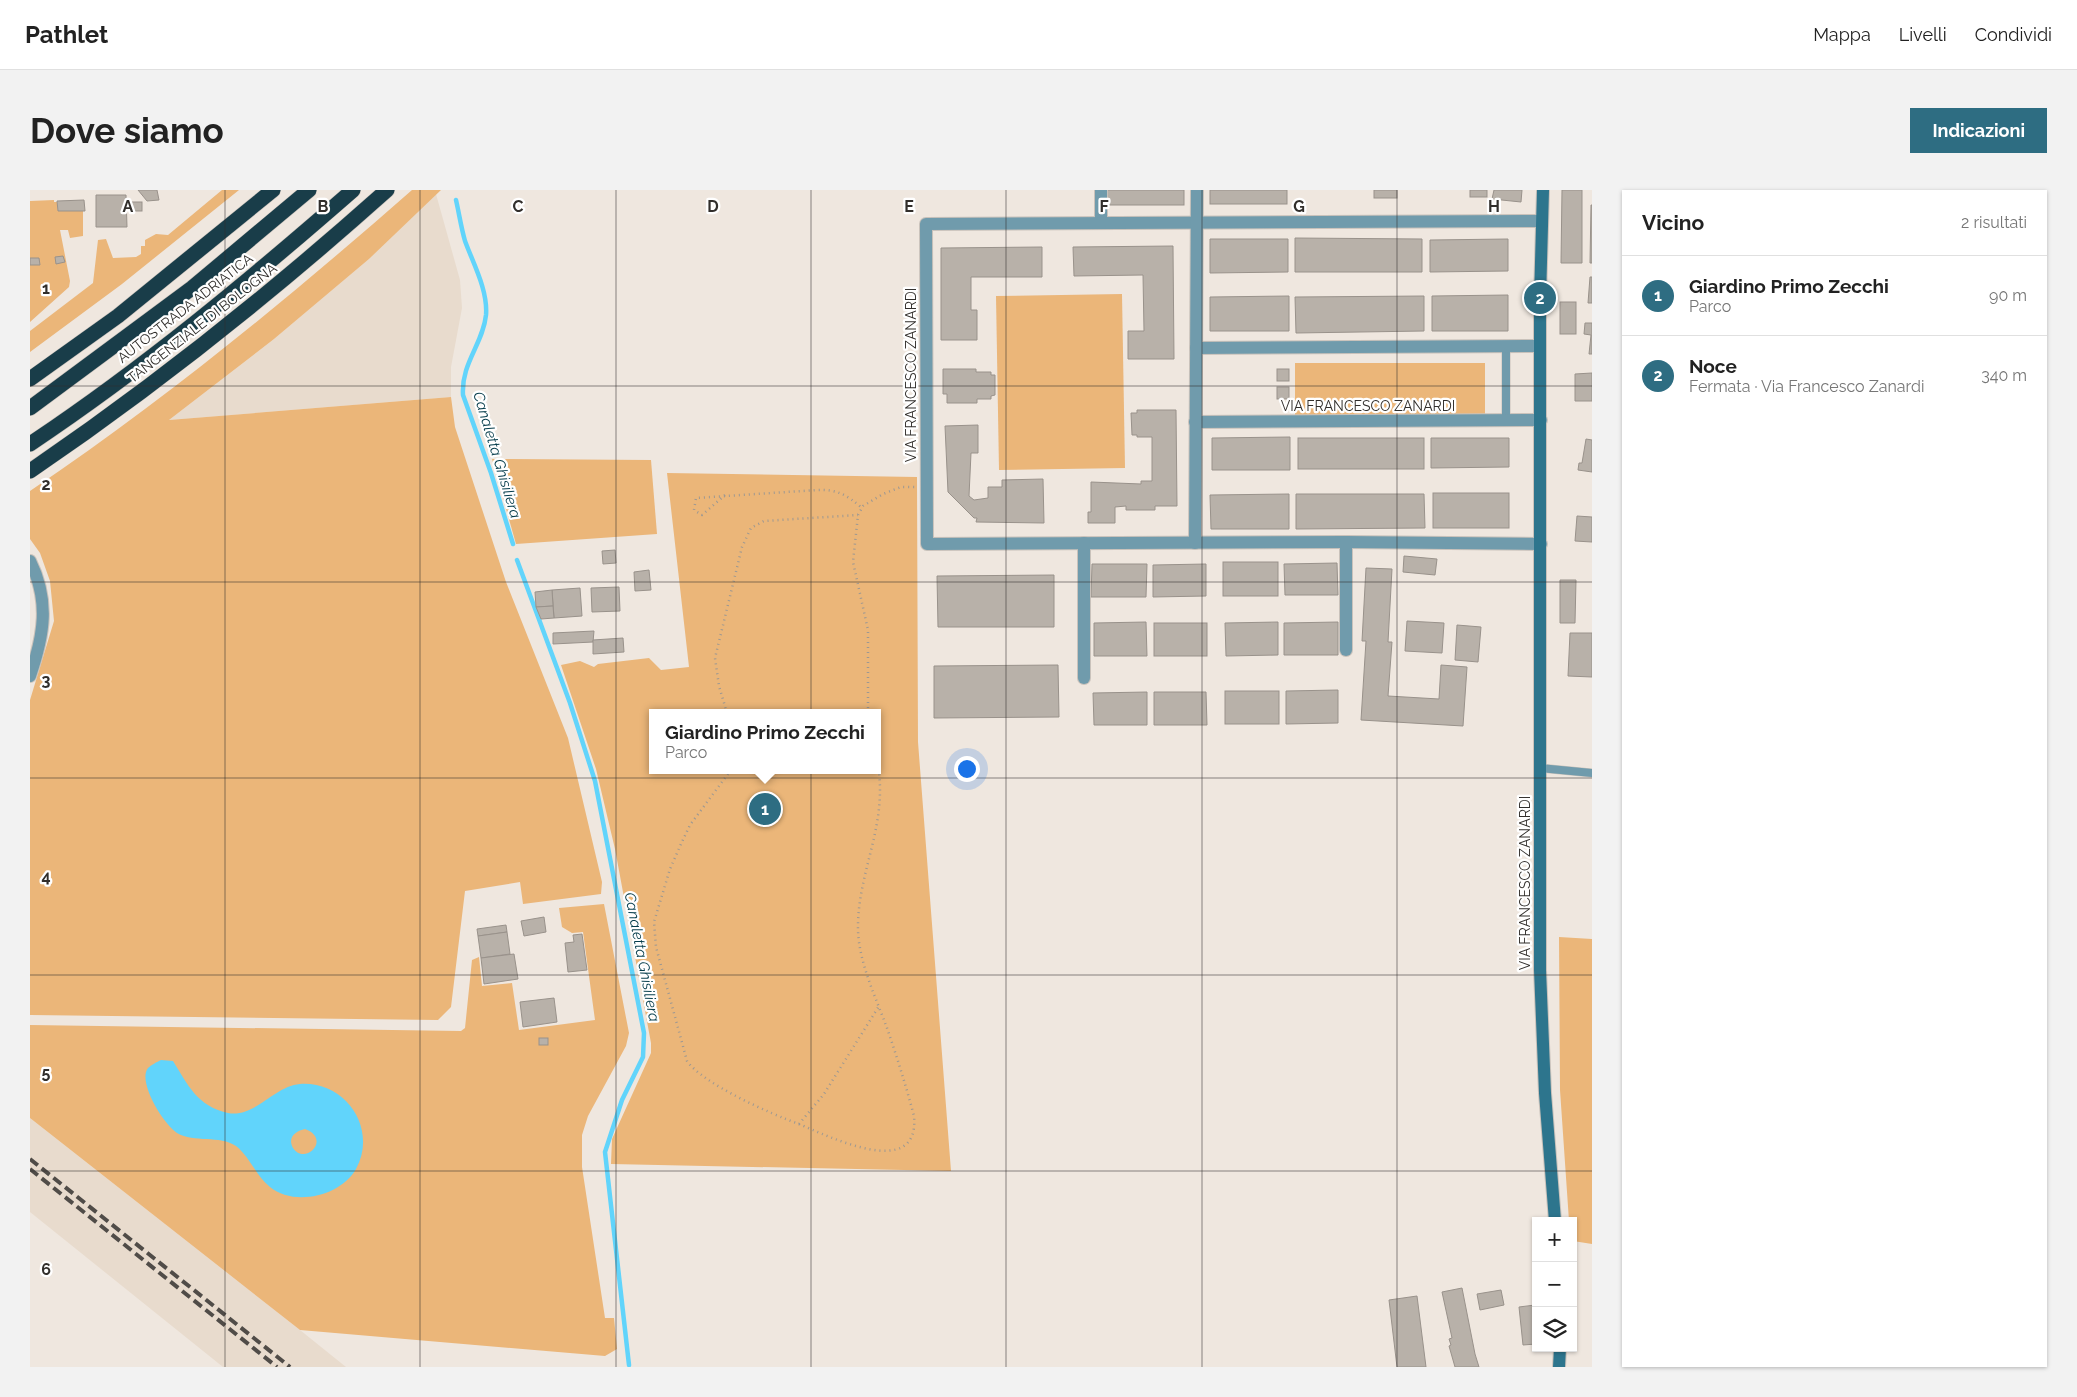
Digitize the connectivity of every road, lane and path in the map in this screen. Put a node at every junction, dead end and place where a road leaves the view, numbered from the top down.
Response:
1 (274, 190) edge
2 (309, 190) edge
3 (353, 190) edge
4 (386, 190) edge
5 (1101, 190) edge
6 (1197, 190) edge
7 (1543, 190) edge
8 (1197, 222) junction
9 (1541, 222) junction
10 (1101, 223) junction
11 (1506, 346) junction
12 (1540, 346) junction
13 (1196, 348) junction
14 (30, 380) edge
15 (30, 408) edge
16 (1506, 420) junction
17 (1541, 420) junction
18 (1195, 422) junction
19 (30, 444) edge
20 (30, 471) edge
21 (927, 486) junction
22 (725, 495) junction
23 (862, 508) junction
24 (858, 515) junction
25 (1346, 542) junction
26 (1195, 543) junction
27 (1084, 544) junction
28 (1541, 544) junction
29 (30, 561) edge
30 (1346, 650) dead end
31 (30, 676) edge
32 (1084, 678) dead end
33 (726, 709) edge
34 (868, 709) edge
35 (1540, 768) junction
36 (1592, 773) edge
37 (728, 774) edge
38 (879, 774) edge
39 (879, 1006) junction
40 (798, 1124) junction
41 (1555, 1217) edge
42 (1560, 1352) edge
43 (1559, 1367) edge

1 - 14 highway
2 - 15 highway, AUTOSTRADA ADRIATICA
3 - 19 highway, AUTOSTRADA ADRIATICA
4 - 20 highway, TANGENZIALE DI BOLOGNA
5 - 10 street
6 - 8 street
7 - 9 street, VIA FRANCESCO ZANARDI
8 - 9 street, VIA FRANCESCO ZANARDI
8 - 10 street, VIA FRANCESCO ZANARDI
8 - 13 street
9 - 12 street, VIA FRANCESCO ZANARDI
10 - 21 street, VIA FRANCESCO ZANARDI
11 - 12 street
11 - 13 street
11 - 16 lane
12 - 17 street, VIA FRANCESCO ZANARDI
13 - 18 street
16 - 17 street, VIA FRANCESCO ZANARDI
16 - 18 street, VIA FRANCESCO ZANARDI
17 - 28 street, VIA FRANCESCO ZANARDI
18 - 26 street
21 - 23 path
21 - 27 street, VIA FRANCESCO ZANARDI
22 - 22 path
22 - 23 path
23 - 24 path
24 - 33 path
24 - 34 path
25 - 26 street, VIA FRANCESCO ZANARDI
25 - 28 street, VIA FRANCESCO ZANARDI
25 - 30 street
26 - 27 street, VIA FRANCESCO ZANARDI
27 - 32 street
28 - 35 street, VIA FRANCESCO ZANARDI
29 - 31 street
35 - 36 lane
35 - 41 street, VIA FRANCESCO ZANARDI
37 - 40 path
38 - 39 path
39 - 40 path
39 - 40 path
42 - 43 street

